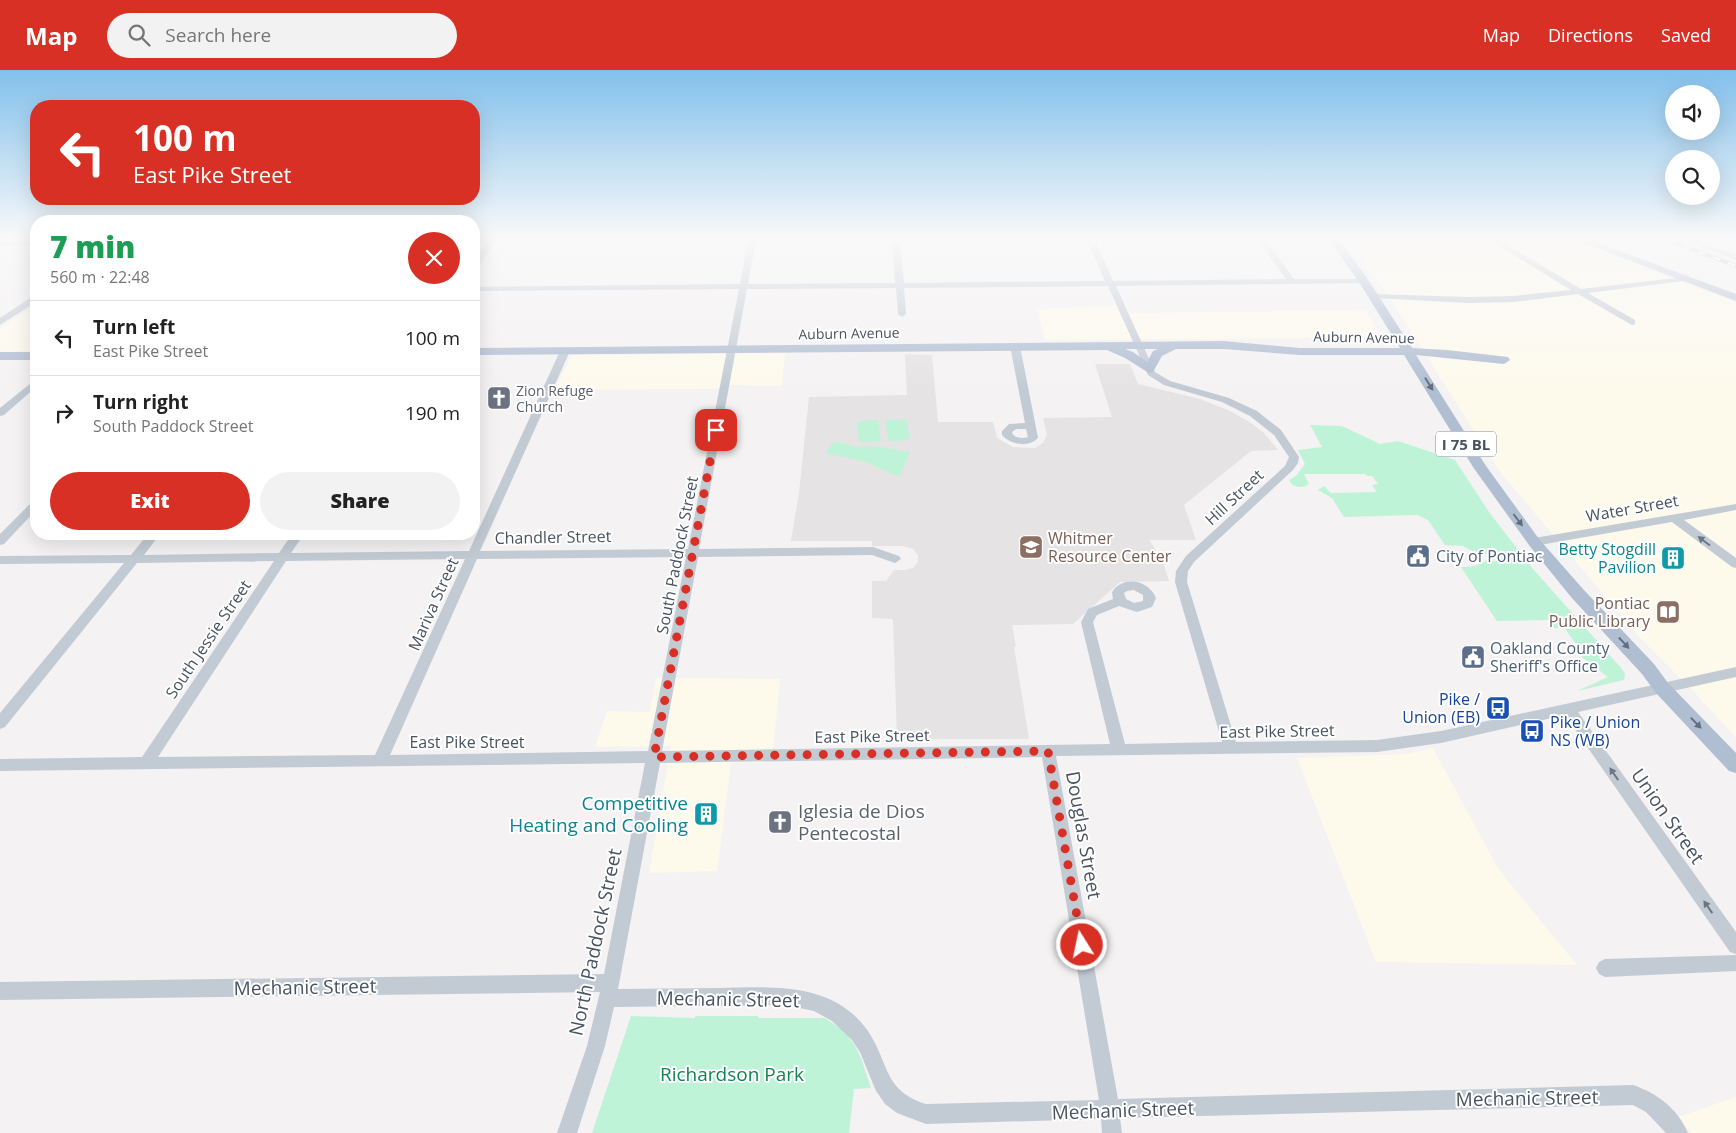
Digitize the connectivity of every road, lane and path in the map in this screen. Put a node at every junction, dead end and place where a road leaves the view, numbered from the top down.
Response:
1 (743, 290) edge
2 (900, 290) edge
3 (1113, 290) edge
4 (1370, 290) edge
5 (1591, 290) edge
6 (1713, 290) edge
7 (1579, 291) junction
8 (1374, 296) junction
9 (1736, 298) edge
10 (30, 302) edge
11 (902, 314) dead end
12 (0, 322) edge
13 (1632, 322) dead end
14 (1368, 342) junction
15 (1174, 345) junction
16 (1224, 345) junction
17 (1014, 346) junction
18 (1100, 346) junction
19 (1138, 346) junction
20 (1406, 348) junction
21 (732, 349) junction
22 (565, 351) junction
23 (480, 352) edge
24 (1329, 352) junction
25 (1493, 352) dead end
26 (0, 356) edge
27 (30, 356) edge
28 (1504, 360) dead end
29 (1148, 369) junction
30 (30, 387) edge
31 (0, 413) edge
32 (1031, 426) dead end
33 (1736, 507) edge
34 (30, 510) edge
35 (1673, 517) junction
36 (480, 539) edge
37 (149, 540) edge
38 (294, 540) edge
39 (480, 540) edge
40 (0, 541) edge
41 (1534, 542) junction
42 (694, 552) junction
43 (473, 555) junction
44 (283, 557) junction
45 (134, 559) junction
46 (895, 559) dead end
47 (0, 560) edge
48 (1736, 564) edge
49 (1120, 601) dead end
50 (1736, 672) edge
51 (1662, 688) junction
52 (1568, 709) junction
53 (0, 723) edge
54 (1231, 749) junction
55 (1119, 750) junction
56 (1048, 751) junction
57 (654, 757) junction
58 (380, 760) junction
59 (146, 763) junction
60 (0, 765) edge
61 (1736, 765) edge
62 (1736, 946) edge
63 (1736, 963) edge
64 (1605, 968) dead end
65 (609, 990) junction
66 (0, 991) edge
67 (1109, 1110) junction
68 (567, 1133) edge
69 (1112, 1133) edge
70 (1678, 1133) edge

1 - 21 street, South Paddock Street
2 - 11 street
3 - 19 street
4 - 8 main road, I 75 BL
5 - 7 street
6 - 9 main road
7 - 8 street
7 - 13 street
8 - 20 main road, I 75 BL
10 - 12 street
14 - 16 main road, Auburn Avenue
14 - 20 main road, Auburn Avenue
14 - 24 main road
15 - 16 main road, Auburn Avenue
15 - 19 main road, Auburn Avenue
15 - 29 main road
16 - 24 main road, Auburn Avenue
17 - 18 main road, Auburn Avenue
17 - 21 main road, Auburn Avenue
17 - 32 street
18 - 19 main road, Auburn Avenue
18 - 29 main road
19 - 29 street
20 - 24 main road, Auburn Avenue
20 - 25 main road, Auburn Avenue
20 - 28 main road, Auburn Avenue
20 -> 41 main road, I 75 BL
21 - 22 main road, Auburn Avenue
21 - 42 street, South Paddock Street
22 - 23 main road, Auburn Avenue
22 - 36 street, Mariva Street
26 - 27 main road
29 - 54 street, Hill Street
30 - 31 street
33 - 35 street, Water Street
34 - 40 street
35 - 41 street, Water Street
48 -> 35 street
37 - 45 street
38 - 44 street, South Jessie Street
39 - 43 street, Mariva Street
41 -> 51 main road, I 75 BL
42 - 43 street, Chandler Street
42 - 46 street, Chandler Street
42 - 57 street, South Paddock Street
43 - 44 street, Chandler Street
43 - 58 street, Mariva Street
44 - 45 street, Chandler Street
44 - 59 street, South Jessie Street
45 - 47 street, Chandler Street
45 - 53 street
49 - 55 street
50 - 51 street, East Pike Street
51 - 52 street, East Pike Street
51 -> 61 main road, I 75 BL
52 - 54 street, East Pike Street
62 -> 52 street, Union Street
54 - 55 street, East Pike Street
55 - 56 street, East Pike Street
56 - 57 street, East Pike Street
56 - 67 street, Douglas Street
57 - 58 street, East Pike Street
57 - 65 street, North Paddock Street
58 - 59 street, East Pike Street
59 - 60 street, East Pike Street
63 - 64 street
65 - 66 street, Mechanic Street
65 - 67 street, Mechanic Street
65 - 68 street, North Paddock Street
67 - 69 street, Douglas Street
67 - 70 street, Mechanic Street

